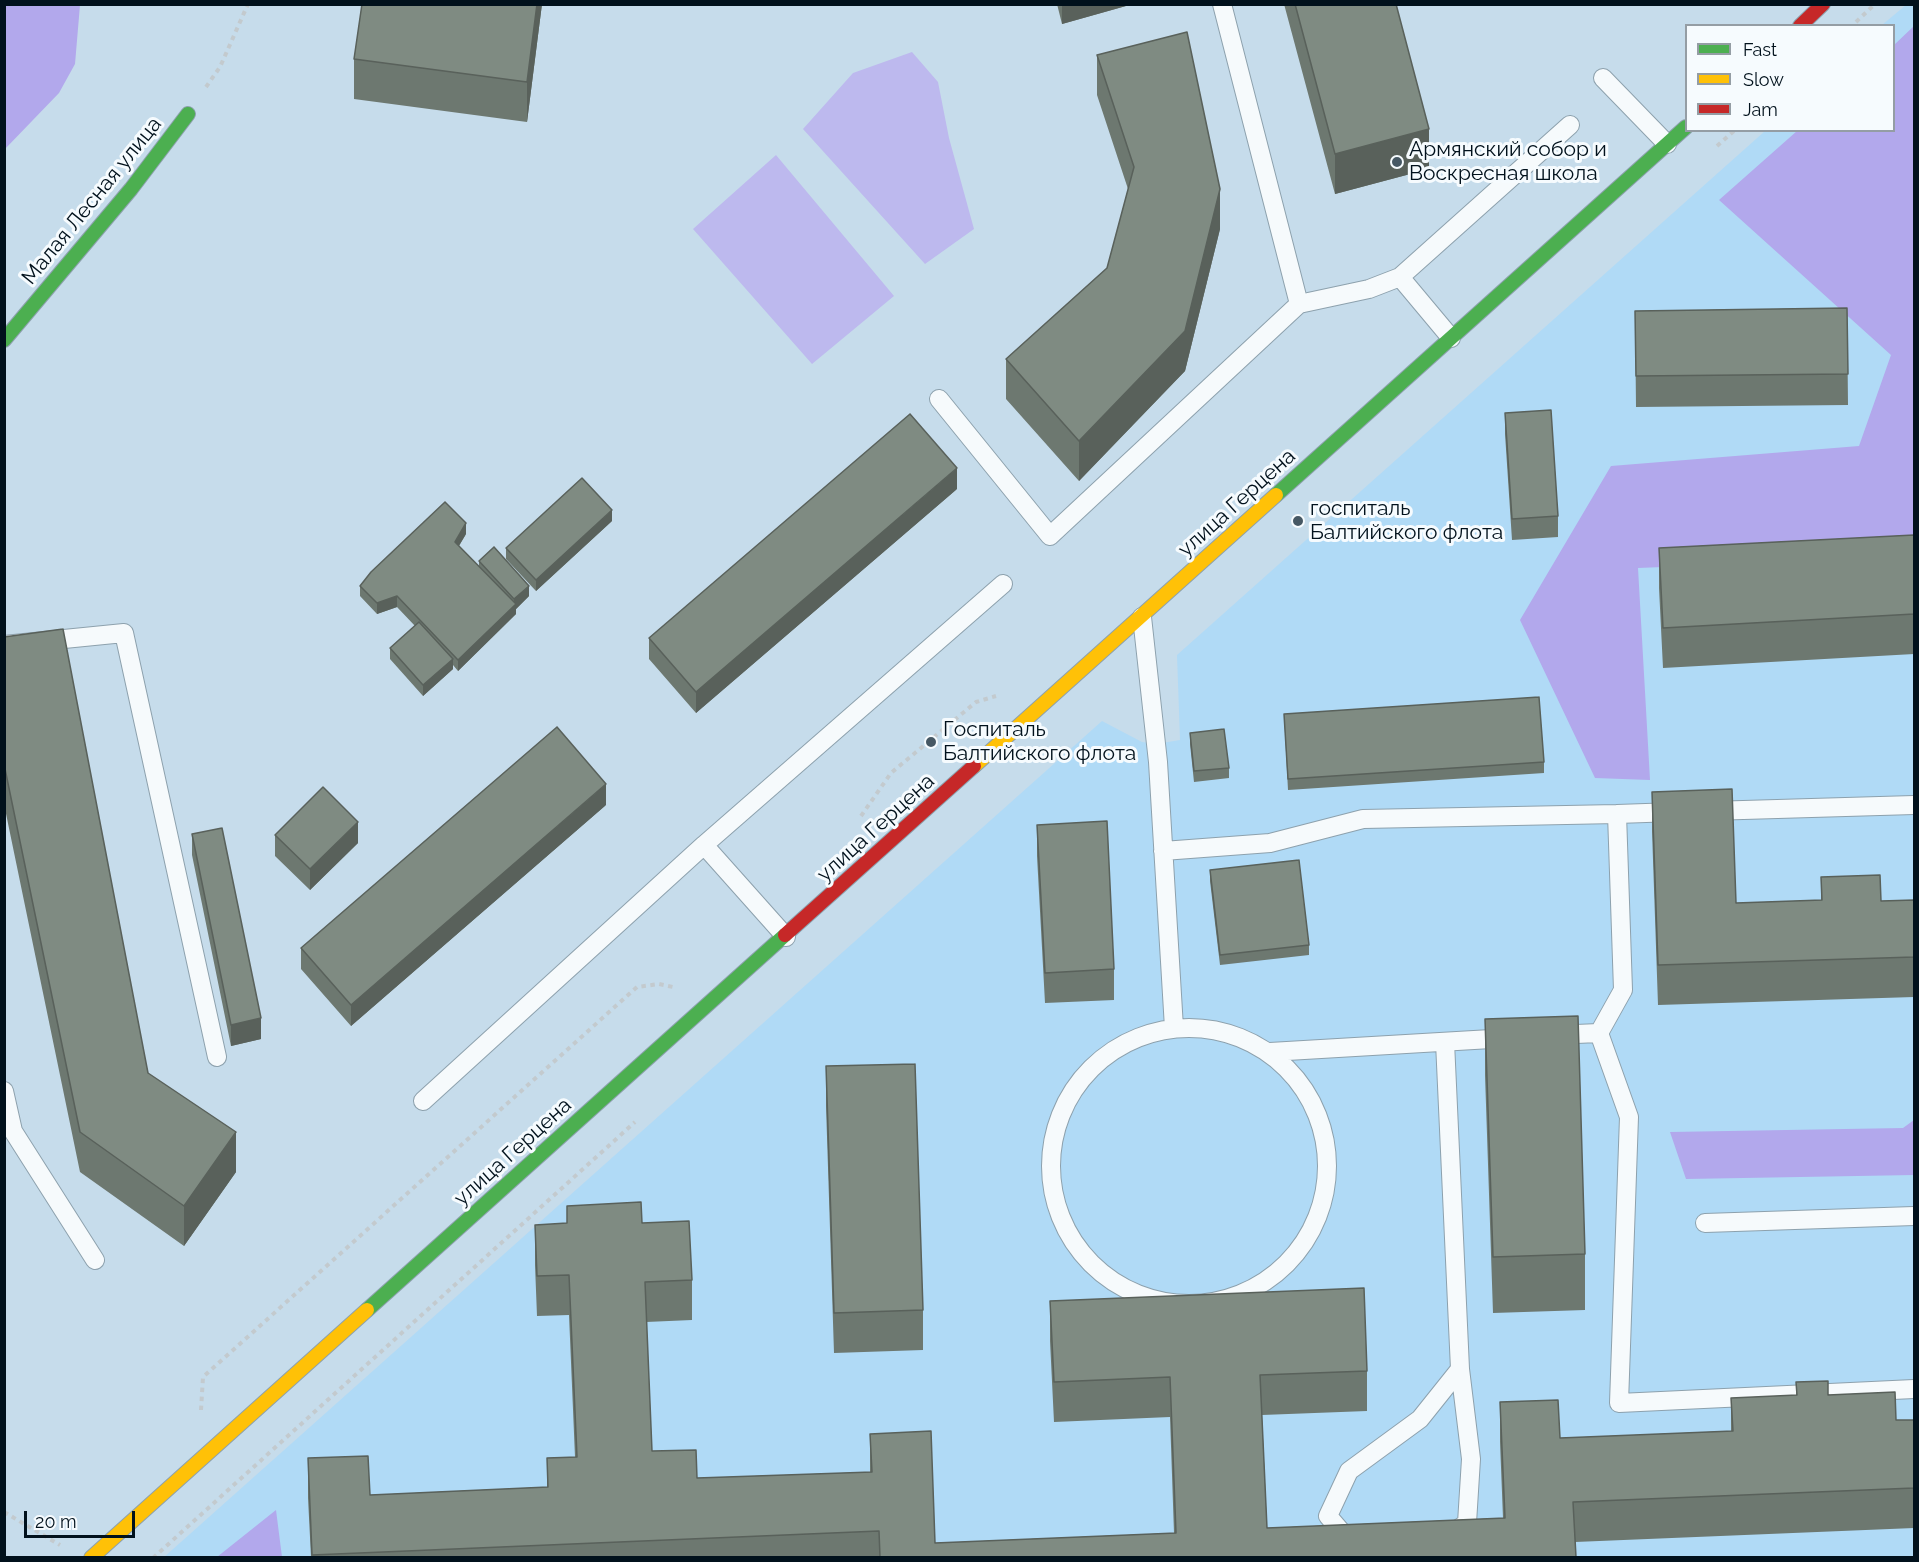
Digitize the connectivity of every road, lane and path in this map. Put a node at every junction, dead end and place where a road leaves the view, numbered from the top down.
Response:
1 (248, 4) edge
2 (1222, 4) edge
3 (1823, 4) edge
4 (1875, 4) edge
5 (1802, 24) edge
6 (1854, 24) edge
7 (1603, 78) dead end
8 (188, 114) joint
9 (1570, 126) dead end
10 (1685, 128) edge
11 (1667, 144) junction
12 (1400, 277) junction
13 (1299, 304) junction
14 (1451, 338) junction
15 (4, 340) edge
16 (939, 399) dead end
17 (1003, 584) dead end
18 (1142, 617) junction
19 (4, 645) edge
20 (976, 702) dead end
21 (891, 773) dead end
22 (1914, 805) edge
23 (1617, 814) junction
24 (704, 845) junction
25 (1163, 851) junction
26 (786, 937) junction
27 (637, 987) dead end
28 (1174, 1028) junction
29 (1599, 1033) junction
30 (1445, 1042) junction
31 (1270, 1052) junction
32 (217, 1057) dead end
33 (4, 1091) edge
34 (423, 1101) dead end
35 (1914, 1216) edge
36 (1705, 1222) dead end
37 (95, 1260) dead end
38 (1460, 1369) junction
39 (203, 1377) dead end
40 (1914, 1389) edge
41 (4, 1512) edge
42 (1376, 1544) edge
43 (1435, 1544) edge
44 (66, 1552) dead end
45 (90, 1557) edge

1 - 8 path
2 - 13 lane
3 - 5 main road
4 - 6 path
7 - 11 lane
8 - 15 main road, Малая Лесная улица
9 - 12 lane
10 - 11 main road, улица Герцена
11 - 14 main road, улица Герцена
12 - 13 lane
12 - 14 lane
13 - 16 lane
14 - 18 main road, улица Герцена
17 - 24 lane
18 - 25 lane
18 - 26 main road, улица Герцена
19 - 32 lane
20 - 21 path
22 - 23 lane
23 - 25 lane
23 - 29 lane
24 - 26 lane
24 - 34 lane
25 - 28 lane
26 - 45 main road, улица Герцена
27 - 39 path
28 - 31 lane
28 - 31 lane
29 - 30 lane
29 - 40 lane
30 - 31 lane
30 - 38 lane
33 - 37 lane
35 - 36 lane
38 - 42 lane
38 - 43 lane
41 - 44 path

